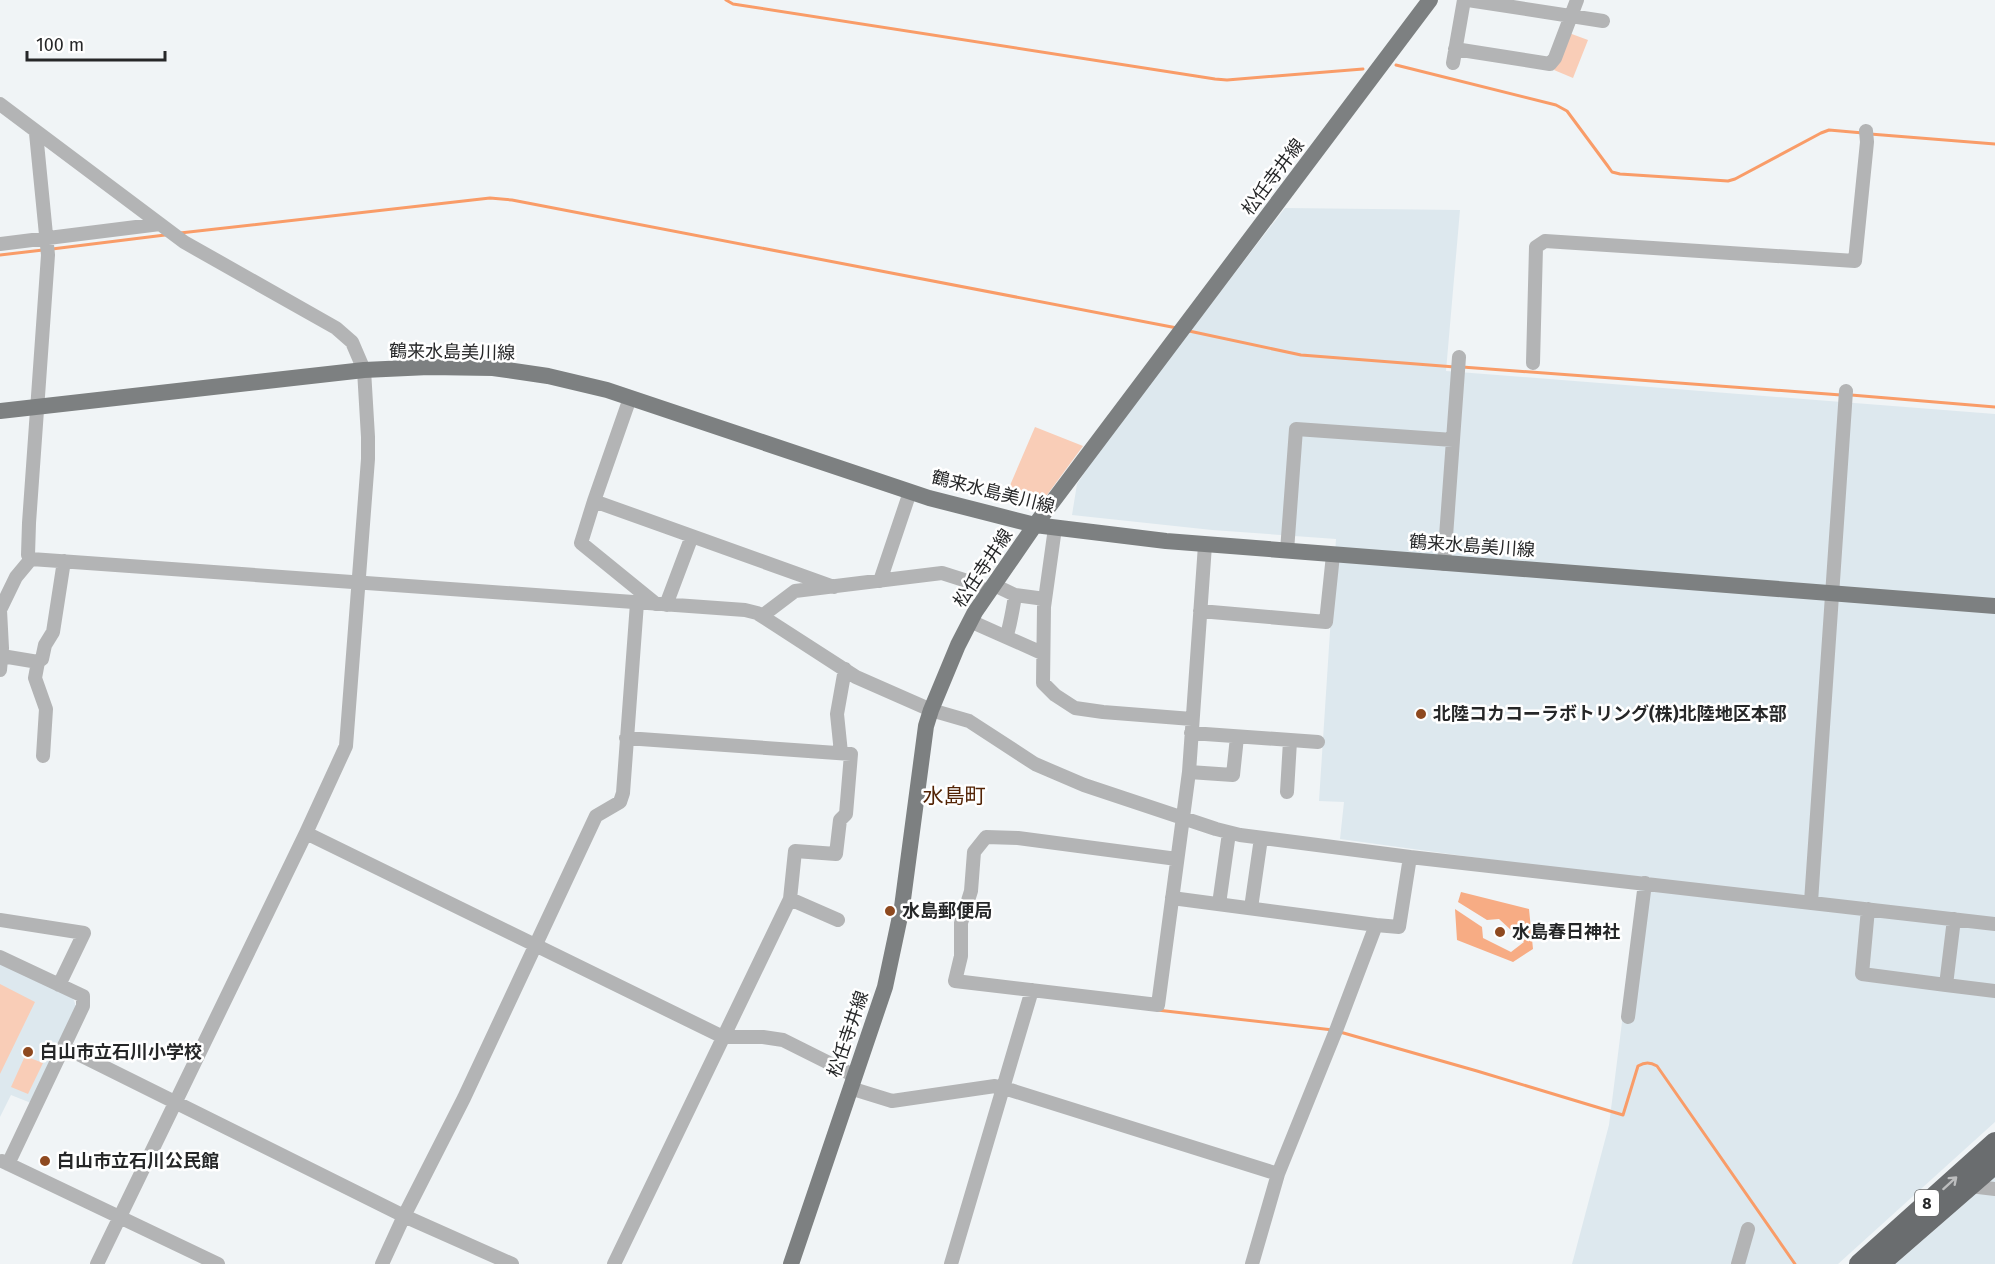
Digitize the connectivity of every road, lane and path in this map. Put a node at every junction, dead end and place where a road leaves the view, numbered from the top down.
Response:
1 (1430, 0) edge
2 (1466, 0) edge
3 (1577, 0) edge
4 (1526, 4) edge
5 (1571, 15) junction
6 (1603, 21) dead end
7 (0, 104) edge
8 (36, 133) junction
9 (1866, 134) dead end
10 (163, 226) junction
11 (0, 244) edge
12 (47, 246) junction
13 (1458, 363) dead end
14 (1533, 363) dead end
15 (364, 370) junction
16 (1845, 396) dead end
17 (630, 398) junction
18 (38, 408) junction
19 (0, 411) edge
20 (1453, 440) junction
21 (1061, 490) junction
22 (910, 492) junction
23 (594, 501) junction
24 (1003, 517) junction
25 (1035, 525) junction
26 (1056, 528) junction
27 (1073, 530) junction
28 (692, 536) junction
29 (1205, 544) junction
30 (1018, 550) junction
31 (1287, 551) junction
32 (1333, 555) junction
33 (32, 559) junction
34 (64, 561) junction
35 (1444, 564) junction
36 (880, 581) junction
37 (358, 582) junction
38 (834, 586) junction
39 (992, 588) junction
40 (1831, 594) junction
41 (1015, 595) junction
42 (1045, 599) junction
43 (637, 603) junction
44 (661, 605) junction
45 (1995, 606) edge
46 (0, 610) edge
47 (1200, 611) junction
48 (762, 616) junction
49 (970, 621) junction
50 (1005, 637) junction
51 (1042, 653) junction
52 (1, 657) edge
53 (38, 662) junction
54 (844, 669) junction
55 (931, 710) junction
56 (1192, 718) junction
57 (1191, 733) junction
58 (1237, 737) junction
59 (626, 738) junction
60 (1290, 741) junction
61 (1318, 742) dead end
62 (841, 753) junction
63 (43, 756) dead end
64 (1189, 772) junction
65 (1287, 792) dead end
66 (1183, 818) junction
67 (1229, 832) junction
68 (306, 833) junction
69 (1261, 838) junction
70 (1410, 857) junction
71 (1177, 859) junction
72 (1645, 884) junction
73 (1172, 898) junction
74 (790, 899) junction
75 (1811, 902) junction
76 (1219, 904) junction
77 (1251, 908) junction
78 (1868, 909) junction
79 (1954, 919) junction
80 (0, 920) edge
81 (838, 920) dead end
82 (1995, 924) edge
83 (1376, 925) junction
84 (534, 945) junction
85 (0, 957) edge
86 (58, 985) junction
87 (1946, 985) junction
88 (1032, 990) junction
89 (1995, 991) edge
90 (1628, 1017) dead end
91 (723, 1037) junction
92 (64, 1047) junction
93 (853, 1082) junction
94 (1004, 1088) junction
95 (176, 1102) junction
96 (1995, 1142) edge
97 (4, 1162) edge
98 (1995, 1164) edge
99 (1278, 1174) junction
100 (1970, 1186) junction
101 (1995, 1189) edge
102 (404, 1216) junction
103 (119, 1217) junction
104 (1748, 1229) dead end
105 (97, 1264) edge
106 (218, 1264) edge
107 (382, 1264) edge
108 (512, 1264) edge
109 (614, 1264) edge
110 (791, 1264) edge
111 (951, 1264) edge
112 (1252, 1264) edge
113 (1738, 1264) edge
114 (1859, 1264) edge
115 (1880, 1264) edge

1 - 21 main road, 松任寺井線
2 - 4 street
2 - 5 street
3 - 5 street
4 - 5 street
5 - 6 street
7 - 8 street
8 - 10 street
8 - 12 street
9 - 14 street
10 - 12 street
10 - 15 street
11 - 12 street
12 - 18 street
13 - 20 street
15 - 17 main road, 鶴来水島美川線
15 - 18 main road, 鶴来水島美川線
15 - 37 street
16 - 40 street
17 - 22 main road, 鶴来水島美川線
17 - 23 street
18 - 19 main road, 鶴来水島美川線
18 - 33 street
20 - 31 street
20 - 35 street
21 - 25 main road, 松任寺井線
21 - 27 main road
22 - 24 main road, 鶴来水島美川線
22 - 36 street
23 - 28 street
23 - 44 street
24 - 25 main road, 鶴来水島美川線
24 - 30 main road
25 - 26 main road, 鶴来水島美川線
25 - 30 main road, 松任寺井線
26 - 27 main road, 鶴来水島美川線
26 - 42 street
27 - 29 main road, 鶴来水島美川線
28 - 38 street
28 - 44 street
29 - 31 main road, 鶴来水島美川線
29 - 47 street
30 - 39 main road, 松任寺井線
31 - 32 main road, 鶴来水島美川線
32 - 35 main road, 鶴来水島美川線
32 - 47 street
33 - 34 street
33 - 46 street
34 - 37 street
34 - 53 street
35 - 40 main road, 鶴来水島美川線
36 - 38 street
36 - 39 street
37 - 43 street
37 - 68 street
38 - 48 street
39 - 41 street
39 - 49 main road, 松任寺井線
40 - 45 main road, 鶴来水島美川線
40 - 75 street
41 - 42 street
41 - 50 street
42 - 51 street
43 - 44 street
43 - 59 street
44 - 48 street
46 - 52 street
47 - 56 street
48 - 54 street
49 - 50 street
49 - 55 main road, 松任寺井線
50 - 51 street
51 - 56 street
52 - 53 street
53 - 63 street
54 - 55 street
54 - 62 street
55 - 66 street
55 - 93 main road, 松任寺井線
56 - 57 street
57 - 58 street
57 - 64 street
58 - 60 street
58 - 64 street
59 - 62 street
59 - 84 street
60 - 61 street
60 - 65 street
62 - 74 street
64 - 66 street
66 - 67 street
66 - 71 street
67 - 69 street
67 - 76 street
68 - 84 street
68 - 95 street
69 - 70 street
69 - 77 street
70 - 72 street
70 - 83 street
71 - 73 street
71 - 88 street
72 - 75 street
72 - 90 street
73 - 76 street
73 - 88 street
74 - 81 street
74 - 91 street
75 - 78 street
76 - 77 street
77 - 83 street
78 - 79 street
78 - 87 street
79 - 82 street
79 - 87 street
80 - 86 street
83 - 99 street
84 - 91 street
84 - 102 street
85 - 86 street
86 - 92 street
87 - 89 street
88 - 94 street
91 - 93 street
91 - 109 street
92 - 95 street
92 - 97 street
93 - 94 street
93 - 110 main road, 松任寺井線
94 - 99 street
94 - 111 street
95 - 102 street
95 - 103 street
114 -> 96 highway, 8
97 - 103 street
98 - 100 highway, 8
99 - 112 street
100 - 101 street
100 - 115 highway, 8
102 - 107 street
102 - 108 street
103 - 105 street
103 - 106 street
104 - 113 street

